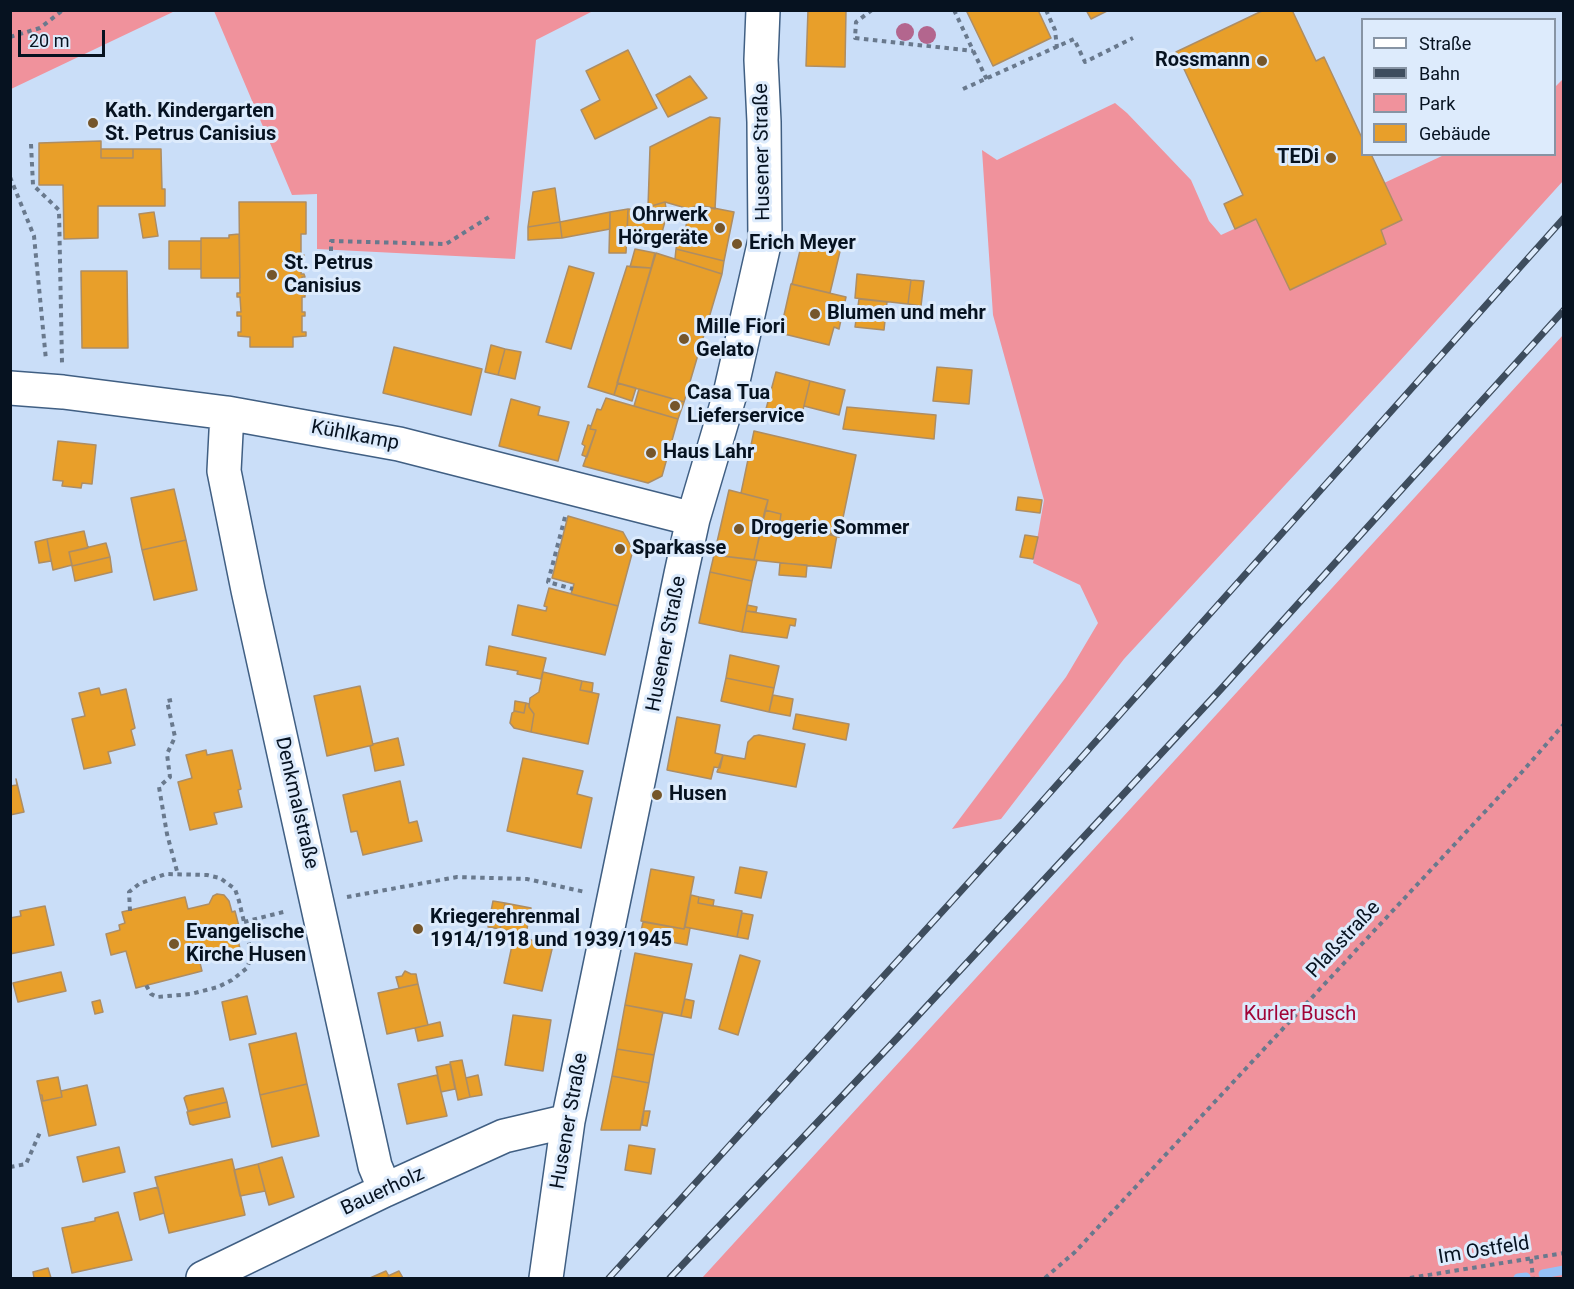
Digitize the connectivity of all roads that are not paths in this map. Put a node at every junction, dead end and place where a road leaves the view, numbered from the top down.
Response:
1 (763, 10) edge
2 (10, 388) edge
3 (227, 412) junction
4 (693, 519) junction
5 (568, 1120) junction
6 (385, 1190) junction
7 (202, 1278) edge
8 (546, 1278) edge

1 - 4 street, Husener Straße
2 - 3 street, Kühlkamp
3 - 4 street, Kühlkamp
3 - 6 street, Denkmalstraße
4 - 5 street, Husener Straße
5 - 6 street, Bauerholz
5 - 8 street, Husener Straße
6 - 7 street, Bauerholz

